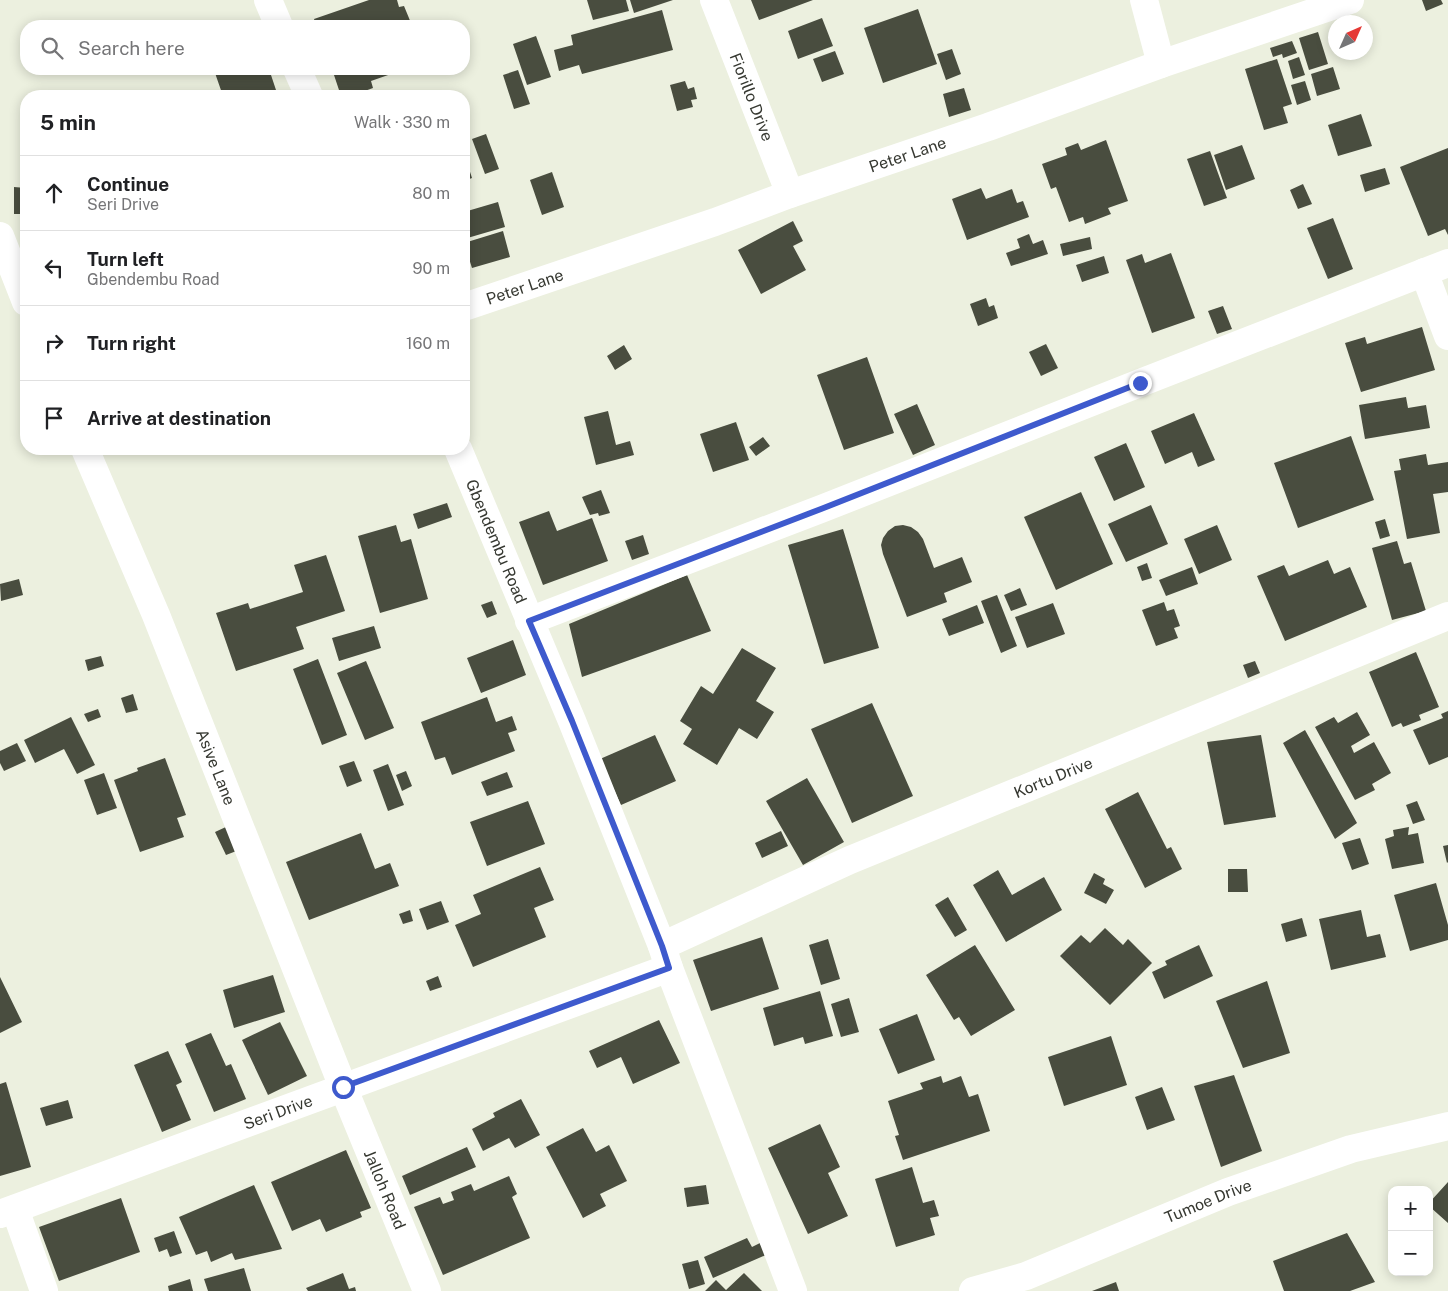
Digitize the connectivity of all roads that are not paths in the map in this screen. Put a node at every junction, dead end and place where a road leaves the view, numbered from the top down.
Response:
1 (268, 0) edge
2 (714, 0) edge
3 (1144, 0) edge
4 (1350, 0) edge
5 (276, 20) edge
6 (1161, 64) junction
7 (300, 75) edge
8 (306, 90) edge
9 (790, 194) junction
10 (0, 236) edge
11 (1436, 268) edge
12 (20, 287) edge
13 (470, 305) edge
14 (1448, 336) edge
15 (88, 455) edge
16 (460, 455) edge
17 (1448, 616) edge
18 (529, 621) junction
19 (665, 957) junction
20 (343, 1087) junction
21 (1444, 1132) edge
22 (8, 1211) edge
23 (1029, 1283) edge
24 (44, 1291) edge
25 (427, 1291) edge
26 (793, 1291) edge
27 (974, 1291) edge

1 - 5 street
2 - 9 street, Fiorillo Drive
3 - 6 street
4 - 6 street, Peter Lane
6 - 9 street, Peter Lane
7 - 8 street
9 - 13 street, Peter Lane
10 - 12 street
11 - 14 street
11 - 18 street
15 - 20 street, Asive Lane
16 - 18 street, Gbendembu Road
17 - 19 street, Kortu Drive
18 - 19 street, Gbendembu Road
19 - 20 street, Seri Drive
19 - 26 street, Gbendembu Road
20 - 22 street, Seri Drive
20 - 25 street, Jalloh Road
21 - 23 street, Tumoe Drive
22 - 24 street
23 - 27 street, Tumoe Drive

